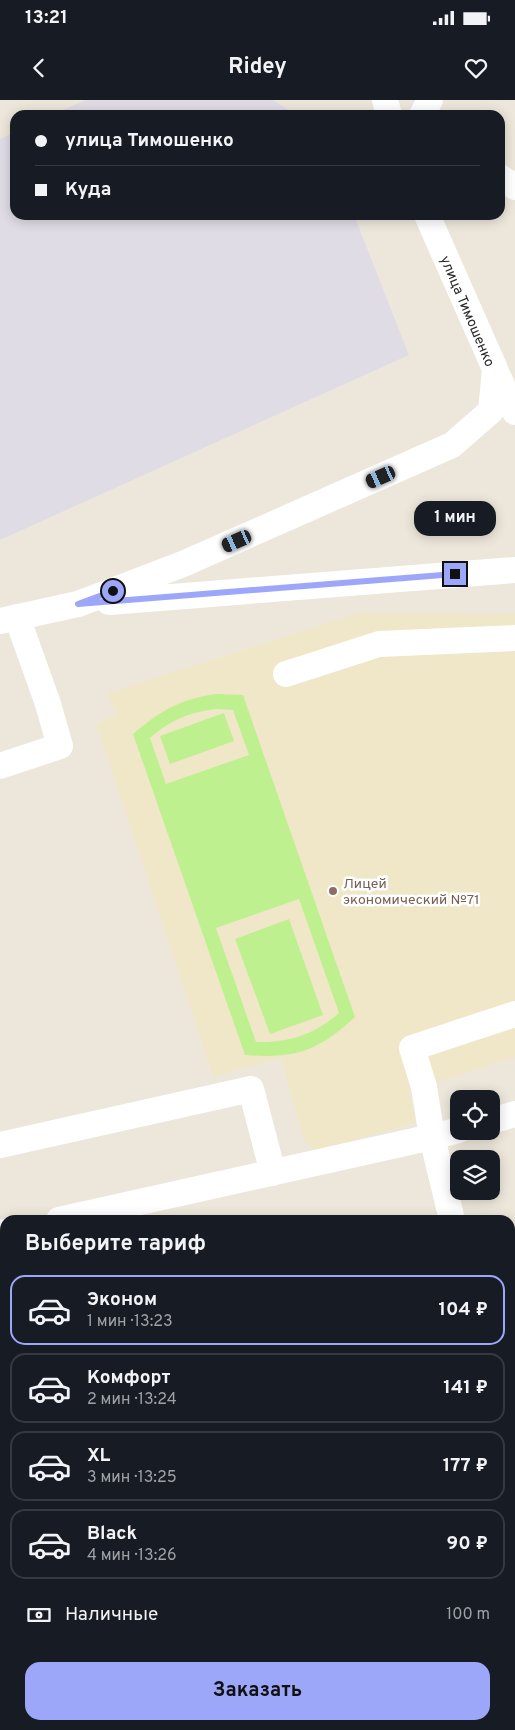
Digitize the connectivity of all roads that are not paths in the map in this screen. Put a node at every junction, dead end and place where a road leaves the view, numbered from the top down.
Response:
1 (429, 220) edge
2 (495, 369) junction
3 (515, 412) edge
4 (515, 570) edge
5 (78, 604) junction
6 (8, 619) edge
7 (515, 638) edge
8 (286, 674) dead end
9 (0, 766) edge
10 (515, 1014) edge
11 (515, 1114) edge
12 (500, 1118) edge
13 (450, 1132) edge
14 (432, 1137) junction
15 (0, 1145) edge
16 (273, 1173) junction
17 (82, 1215) edge
18 (451, 1215) edge

1 - 2 street, улица Тимошенко
2 - 3 street
2 - 5 street, улица Тимошенко
4 - 5 street
5 - 6 street, улица Тимошенко
6 - 9 street
7 - 8 street
10 - 14 street
11 - 12 street
13 - 14 street
14 - 16 street
14 - 18 street
15 - 16 street
16 - 17 street

